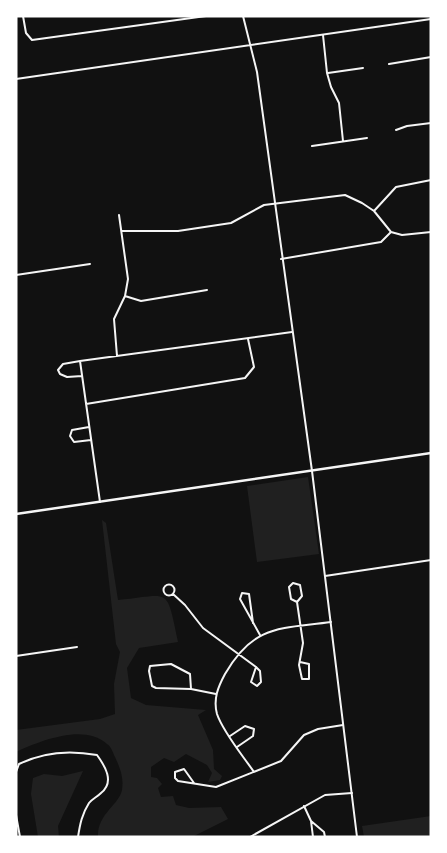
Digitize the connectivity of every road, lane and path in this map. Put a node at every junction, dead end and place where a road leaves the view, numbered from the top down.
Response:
1 (23, 16) edge
2 (206, 16) edge
3 (243, 16) edge
4 (431, 18) edge
5 (324, 35) junction
6 (251, 46) junction
7 (431, 58) edge
8 (388, 64) dead end
9 (363, 68) dead end
10 (327, 73) junction
11 (16, 79) edge
12 (431, 123) edge
13 (396, 130) dead end
14 (367, 138) dead end
15 (343, 141) junction
16 (312, 146) dead end
17 (431, 180) edge
18 (274, 204) junction
19 (374, 211) junction
20 (119, 215) dead end
21 (122, 231) junction
22 (391, 232) junction
23 (431, 232) edge
24 (281, 259) junction
25 (90, 264) dead end
26 (16, 275) edge
27 (207, 290) dead end
28 (125, 296) junction
29 (292, 332) junction
30 (248, 339) junction
31 (117, 356) junction
32 (80, 361) junction
33 (82, 376) junction
34 (86, 404) junction
35 (89, 427) junction
36 (91, 440) junction
37 (431, 453) edge
38 (312, 471) junction
39 (100, 503) junction
40 (16, 514) edge
41 (431, 560) edge
42 (325, 576) junction
43 (173, 594) junction
44 (297, 602) junction
45 (331, 622) junction
46 (253, 623) junction
47 (300, 626) junction
48 (260, 635) junction
49 (77, 647) dead end
50 (237, 653) junction
51 (16, 656) edge
52 (300, 662) junction
53 (256, 667) junction
54 (191, 689) junction
55 (216, 694) junction
56 (343, 725) junction
57 (230, 736) junction
58 (237, 747) junction
59 (16, 772) edge
60 (254, 772) junction
61 (194, 783) junction
62 (352, 793) junction
63 (303, 805) junction
64 (16, 815) edge
65 (311, 821) junction
66 (20, 837) edge
67 (78, 837) edge
68 (250, 837) edge
69 (313, 837) edge
70 (325, 837) edge
71 (357, 837) edge

1 - 2 street
3 - 6 street
4 - 5 street
5 - 6 street
5 - 10 street
6 - 11 street
6 - 18 street
7 - 8 street
9 - 10 street
10 - 15 street
12 - 13 street
14 - 15 street
15 - 16 street
17 - 19 street
18 - 19 street
18 - 21 street
18 - 24 street
19 - 22 street
20 - 21 street
21 - 28 street
22 - 23 street
22 - 24 street
24 - 29 street
25 - 26 street
27 - 28 street
28 - 31 street
29 - 30 street
29 - 38 street
30 - 31 street
30 - 34 street
31 - 32 street
32 - 33 street
32 - 33 street
33 - 34 street
34 - 35 street
35 - 36 street
35 - 36 street
36 - 39 street
37 - 38 main road
38 - 39 main road
38 - 42 street
39 - 40 main road
41 - 42 street
42 - 45 street
43 - 43 street
43 - 50 street
44 - 44 street
44 - 47 street
45 - 47 street
45 - 56 street
46 - 46 street
46 - 48 street
47 - 48 street
47 - 52 street
48 - 50 street
49 - 51 street
50 - 53 street
50 - 55 street
52 - 52 street
53 - 53 street
54 - 54 street
54 - 55 street
55 - 57 street
56 - 60 street
56 - 62 street
57 - 58 street
57 - 58 street
58 - 60 street
59 - 67 street
60 - 61 street
61 - 61 street
62 - 63 street
62 - 71 street
63 - 65 street
63 - 68 street
64 - 66 street
65 - 69 street
65 - 70 street

